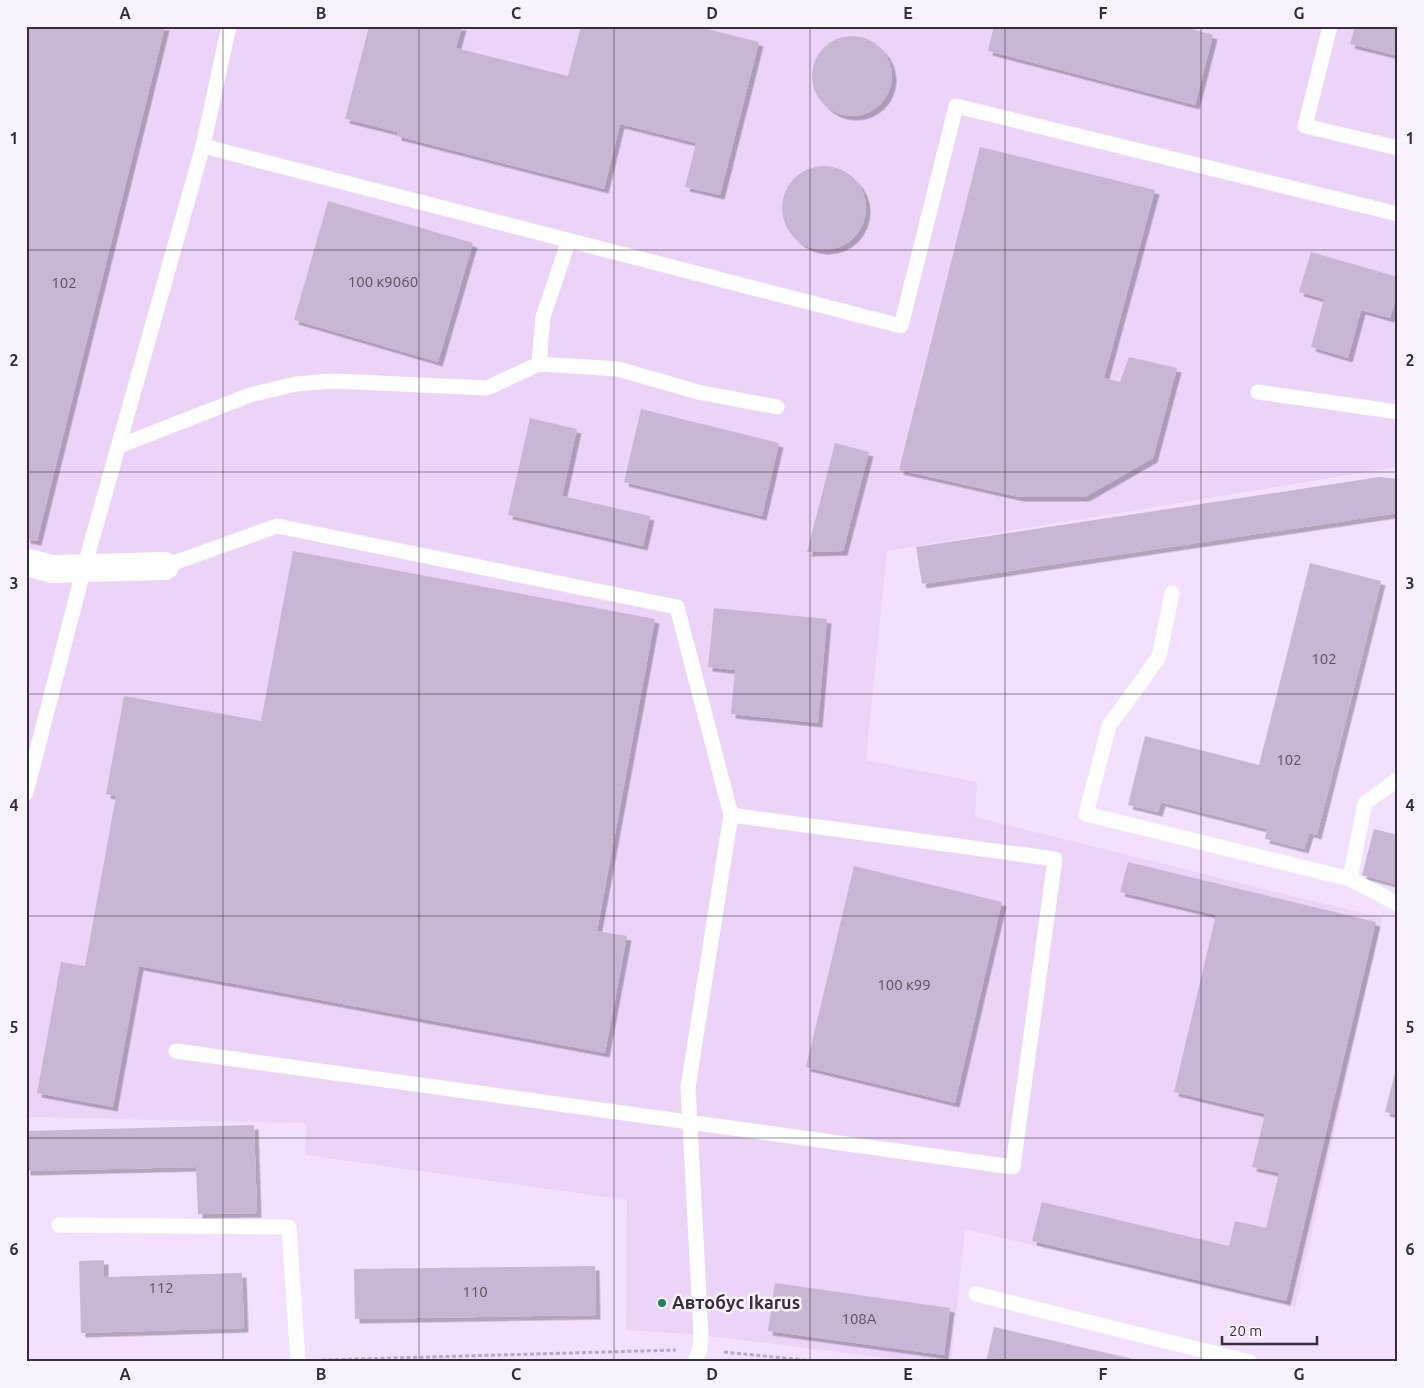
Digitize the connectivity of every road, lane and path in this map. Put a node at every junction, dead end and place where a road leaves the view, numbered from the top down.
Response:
1 (229, 26) edge
2 (1330, 26) edge
3 (203, 146) junction
4 (1398, 148) edge
5 (1398, 214) edge
6 (569, 240) junction
7 (540, 364) junction
8 (1258, 392) dead end
9 (777, 407) dead end
10 (1398, 412) edge
11 (119, 446) junction
12 (26, 562) edge
13 (165, 566) joint
14 (84, 568) junction
15 (1172, 593) dead end
16 (1398, 778) edge
17 (26, 793) edge
18 (732, 815) junction
19 (1350, 879) junction
20 (1398, 904) edge
21 (176, 1051) dead end
22 (690, 1123) junction
23 (59, 1225) dead end
24 (976, 1294) dead end
25 (698, 1356) edge
26 (298, 1362) edge
27 (824, 1362) edge
28 (1250, 1362) edge

1 - 3 lane
2 - 4 lane
3 - 6 lane
3 - 11 lane
5 - 6 lane
6 - 7 lane
7 - 9 lane
7 - 11 lane
8 - 10 lane
11 - 14 lane
12 - 14 street
13 - 14 street
13 - 18 lane
14 - 17 lane
15 - 19 lane
16 - 19 lane
18 - 22 lane
18 - 22 lane
19 - 20 lane
21 - 22 lane
22 - 25 lane
23 - 26 lane
24 - 28 lane
25 - 26 path
25 - 27 path

